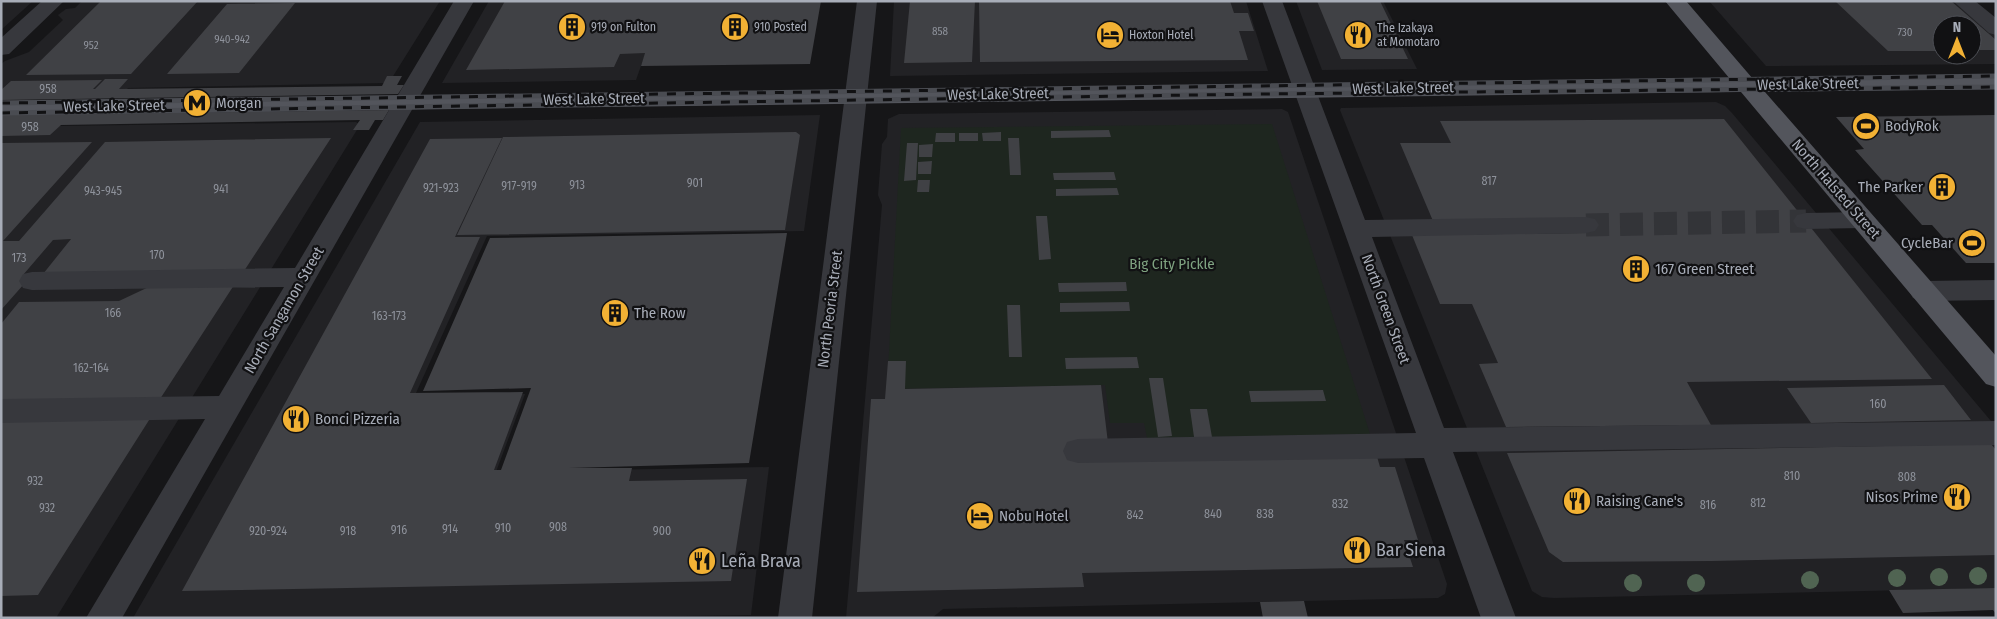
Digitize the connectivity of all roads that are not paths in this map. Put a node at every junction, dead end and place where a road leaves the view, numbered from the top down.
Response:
1 (54, 1) edge
2 (464, 1) edge
3 (867, 1) edge
4 (1272, 1) edge
5 (1675, 1) edge
6 (1963, 1) edge
7 (1996, 29) edge
8 (1, 49) edge
9 (1996, 82) edge
10 (1747, 84) junction
11 (1305, 90) junction
12 (855, 96) junction
13 (404, 102) junction
14 (1, 108) edge
15 (1862, 220) junction
16 (1806, 221) tunnel mouth
17 (1586, 225) tunnel mouth
18 (1357, 229) junction
19 (303, 277) junction
20 (32, 281) dead end
21 (1996, 290) edge
22 (1923, 291) junction
23 (1996, 376) edge
24 (228, 407) junction
25 (1, 412) edge
26 (1996, 432) edge
27 (1435, 442) junction
28 (1078, 450) dead end
29 (102, 618) edge
30 (794, 618) edge
31 (1499, 618) edge

1 - 8 street
2 - 13 street, North Sangamon Street
3 - 12 street, North Peoria Street
4 - 11 street, North Green Street
5 - 10 main road, North Halsted Street
6 - 7 street
9 - 10 main road, West Lake Street
10 - 11 main road, West Lake Street
10 - 15 main road, North Halsted Street
11 - 12 main road, West Lake Street
11 - 18 street, North Green Street
12 - 13 main road, West Lake Street
12 - 30 street, North Peoria Street
13 - 14 main road, West Lake Street
13 - 19 street, North Sangamon Street
15 - 16 street
15 - 22 main road, North Halsted Street
17 - 18 street
18 - 27 street, North Green Street
19 - 20 street
19 - 24 street, North Sangamon Street
21 - 22 street
22 - 23 main road, North Halsted Street
24 - 25 street
24 - 29 street, North Sangamon Street
26 - 27 street
27 - 28 street
27 - 31 street, North Green Street

